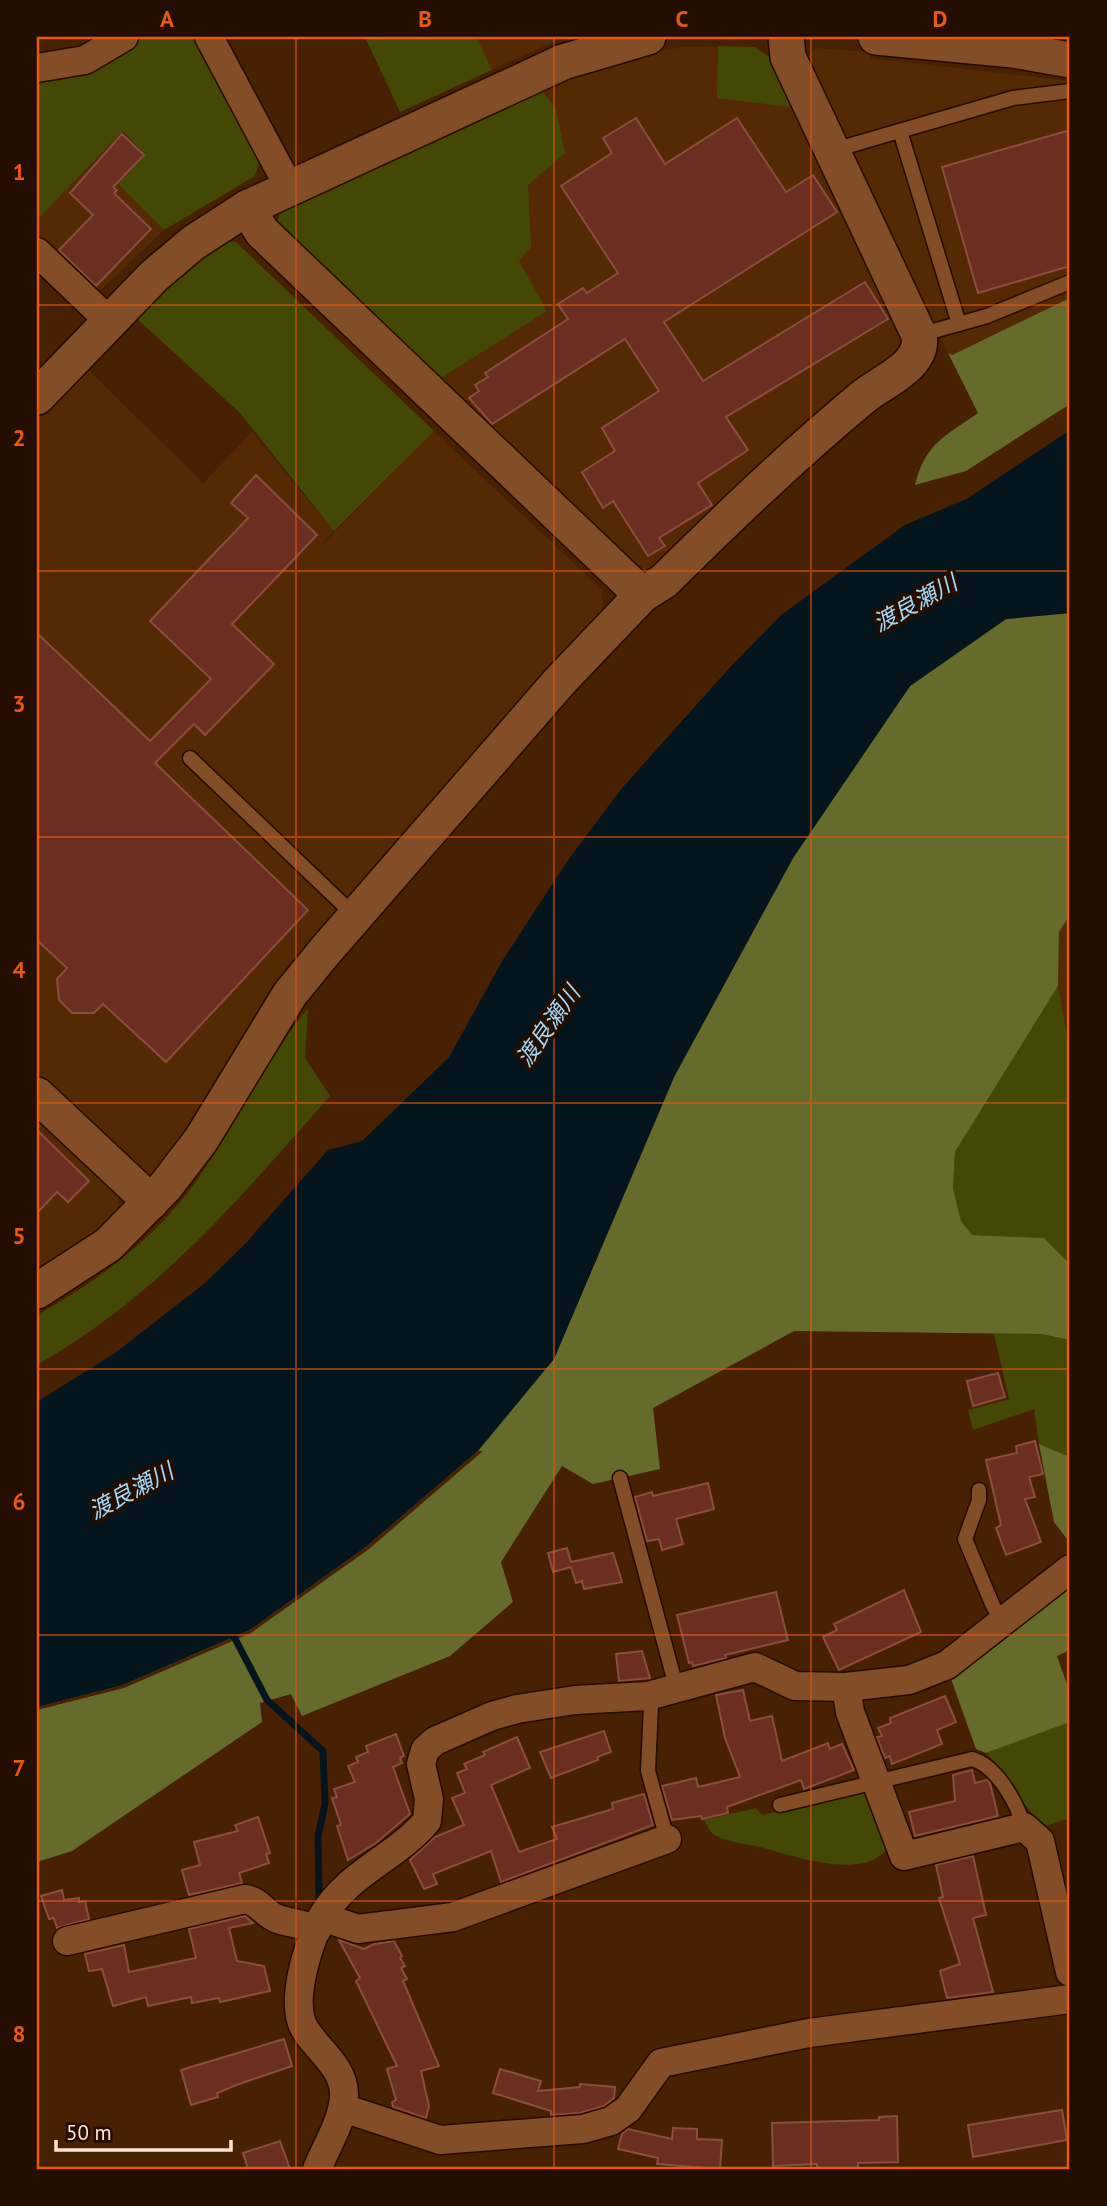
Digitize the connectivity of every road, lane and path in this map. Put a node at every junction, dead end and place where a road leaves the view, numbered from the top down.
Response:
1 (124, 37) edge
2 (209, 37) edge
3 (648, 37) edge
4 (786, 37) edge
5 (876, 37) edge
6 (610, 41) edge
7 (1070, 60) edge
8 (37, 68) edge
9 (1070, 91) edge
10 (900, 131) junction
11 (834, 150) junction
12 (289, 187) junction
13 (247, 208) junction
14 (37, 252) edge
15 (1070, 282) edge
16 (109, 321) junction
17 (959, 324) junction
18 (919, 335) junction
19 (37, 397) edge
20 (642, 595) junction
21 (190, 758) dead end
22 (355, 916) junction
23 (37, 1095) edge
24 (151, 1202) junction
25 (37, 1291) edge
26 (620, 1478) dead end
27 (979, 1490) dead end
28 (1070, 1569) edge
29 (1004, 1623) junction
30 (846, 1687) junction
31 (677, 1690) junction
32 (648, 1696) junction
33 (876, 1783) junction
34 (780, 1805) dead end
35 (1024, 1827) junction
36 (667, 1839) joint
37 (319, 1923) junction
38 (67, 1941) dead end
39 (1070, 1972) edge
40 (1070, 1999) edge
41 (343, 2108) junction
42 (317, 2169) edge

1 - 8 street
2 - 12 street
3 - 6 street
4 - 11 street
5 - 7 street
6 - 12 street
9 - 10 lane
10 - 11 lane
10 - 17 lane
11 - 18 street
12 - 13 street
13 - 16 street
13 - 20 street
14 - 16 street
15 - 17 lane
16 - 19 street
17 - 18 lane
18 - 20 street
20 - 22 street
21 - 22 lane
22 - 24 street
23 - 24 street
24 - 25 street
26 - 31 lane
27 - 29 lane
28 - 29 street
29 - 30 street
30 - 31 street
30 - 33 street
31 - 32 street
32 - 36 lane
32 - 37 street
33 - 34 lane
33 - 35 lane
33 - 35 street
35 - 39 street
36 - 37 street
37 - 38 street
37 - 41 street
40 - 41 street
41 - 42 street

